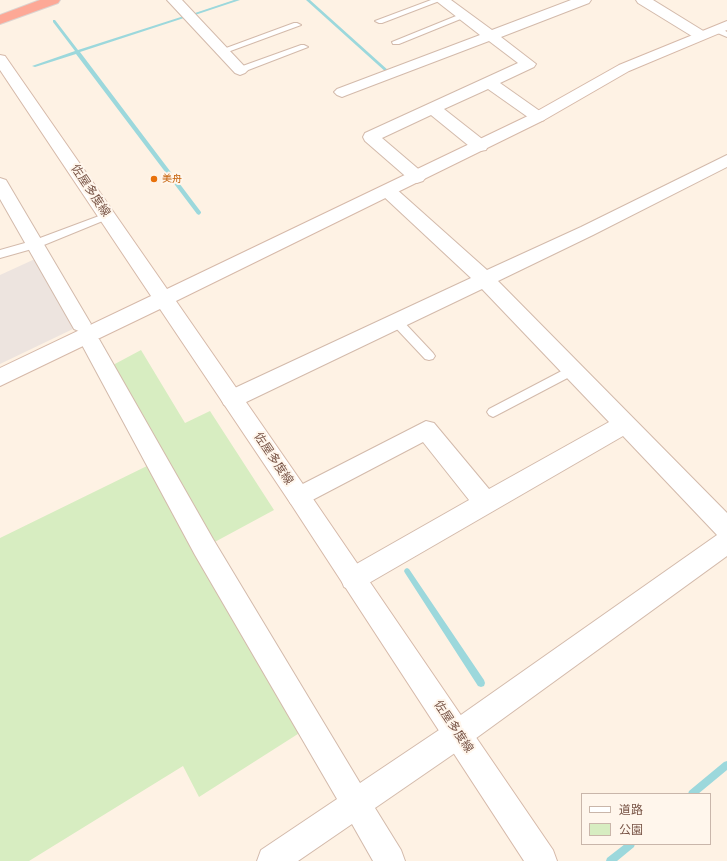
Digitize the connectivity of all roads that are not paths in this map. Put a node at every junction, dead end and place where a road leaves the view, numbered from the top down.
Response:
1 (53, 0) edge
2 (174, 0) edge
3 (438, 0) edge
4 (442, 0) edge
5 (584, 0) edge
6 (643, 0) edge
7 (464, 16) junction
8 (0, 20) edge
9 (379, 21) dead end
10 (297, 25) dead end
11 (723, 30) edge
12 (490, 36) junction
13 (700, 36) junction
14 (396, 42) dead end
15 (304, 47) dead end
16 (222, 51) junction
17 (0, 58) edge
18 (240, 70) joint
19 (489, 82) junction
20 (342, 92) dead end
21 (433, 109) junction
22 (538, 117) junction
23 (480, 146) junction
24 (727, 160) edge
25 (417, 177) junction
26 (0, 184) edge
27 (388, 191) junction
28 (107, 216) junction
29 (35, 244) junction
30 (0, 254) edge
31 (484, 279) junction
32 (164, 298) junction
33 (397, 322) junction
34 (429, 356) dead end
35 (573, 370) junction
36 (0, 378) edge
37 (232, 399) junction
38 (493, 412) dead end
39 (625, 424) junction
40 (299, 497) junction
41 (485, 502) junction
42 (727, 529) edge
43 (727, 542) edge
44 (353, 579) junction
45 (458, 734) junction
46 (356, 803) junction
47 (272, 861) edge
48 (390, 861) edge
49 (542, 861) edge

1 - 8 highway
2 - 16 street
3 - 9 lane
4 - 7 street
5 - 12 street
6 - 13 street
7 - 12 street
7 - 14 lane
10 - 16 lane
11 - 13 street
12 - 19 street
12 - 20 street
13 - 22 street
15 - 18 lane
16 - 18 street
17 - 28 street, 佐屋多度線
19 - 21 street
19 - 22 street
21 - 23 street
21 - 25 street
22 - 23 street
23 - 25 street
24 - 31 street
25 - 27 street
26 - 29 street
27 - 31 street
27 - 32 street
28 - 29 lane
28 - 32 street, 佐屋多度線
29 - 30 lane
29 - 46 street
31 - 33 street
31 - 35 street
32 - 36 street
32 - 37 street, 佐屋多度線
33 - 34 lane
33 - 37 street
35 - 38 lane
35 - 39 street
37 - 40 street, 佐屋多度線
39 - 41 street
39 - 42 street
40 - 41 street
40 - 44 street, 佐屋多度線
41 - 44 street
43 - 45 street
44 - 45 street, 佐屋多度線
45 - 46 street
45 - 49 street, 佐屋多度線
46 - 47 street
46 - 48 street

